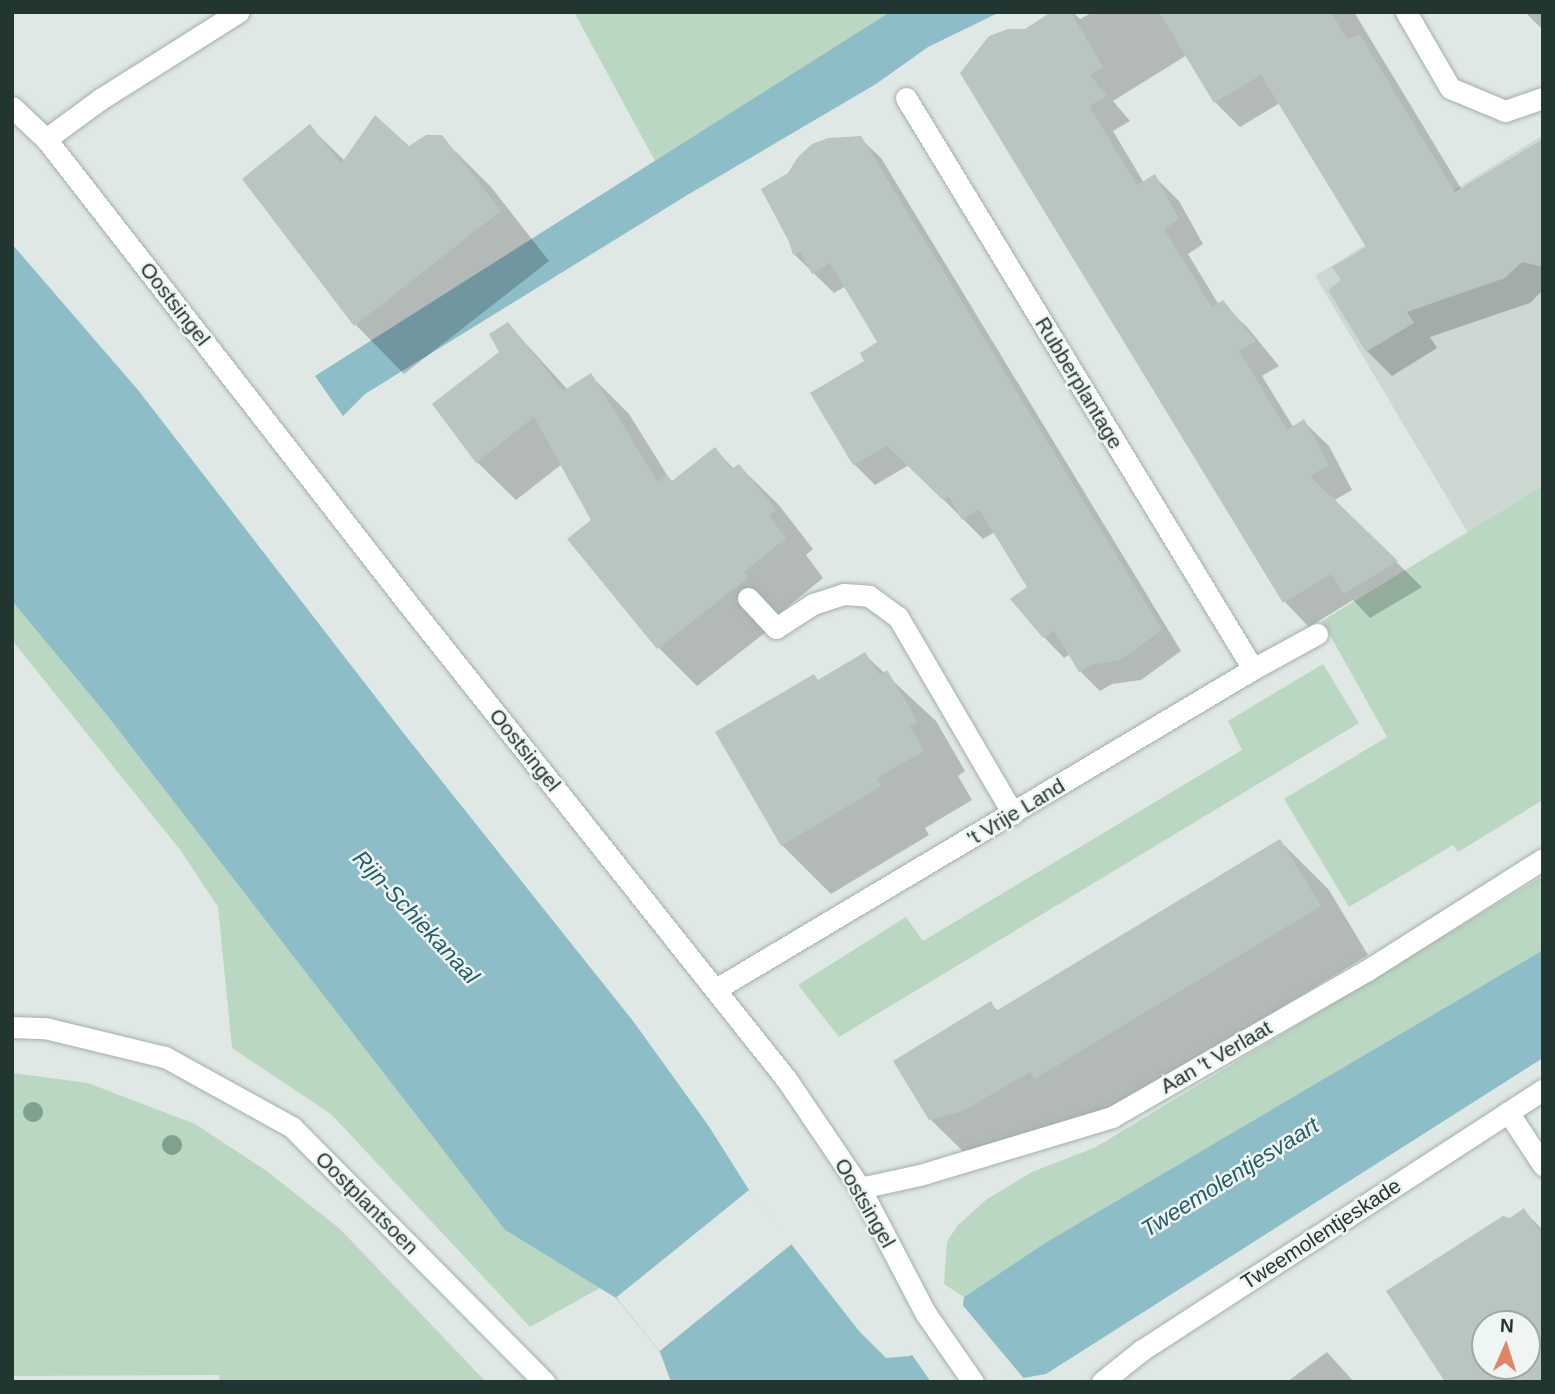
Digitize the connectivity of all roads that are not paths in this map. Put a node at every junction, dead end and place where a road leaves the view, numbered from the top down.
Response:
1 (238, 12) edge
2 (1406, 12) edge
3 (906, 98) dead end
4 (1543, 98) edge
5 (12, 107) edge
6 (46, 139) junction
7 (748, 598) dead end
8 (1317, 634) dead end
9 (1253, 669) junction
10 (1013, 814) junction
11 (1543, 859) edge
12 (716, 989) junction
13 (12, 1027) edge
14 (1543, 1090) edge
15 (1508, 1112) junction
16 (1543, 1165) edge
17 (860, 1188) junction
18 (544, 1382) edge
19 (973, 1382) edge
20 (1102, 1382) edge

1 - 6 street
2 - 4 street
3 - 9 street, Rubberplantage
5 - 6 street, Oostsingel
6 - 12 street, Oostsingel
7 - 10 street
8 - 9 street, 't Vrije Land
9 - 10 street, 't Vrije Land
10 - 12 street, 't Vrije Land
11 - 17 street, Aan 't Verlaat
12 - 17 street, Oostsingel
13 - 18 street, Oostplantsoen
14 - 15 street, Tweemolentjeskade
15 - 16 street
15 - 20 street, Tweemolentjeskade
17 - 19 street, Oostsingel

